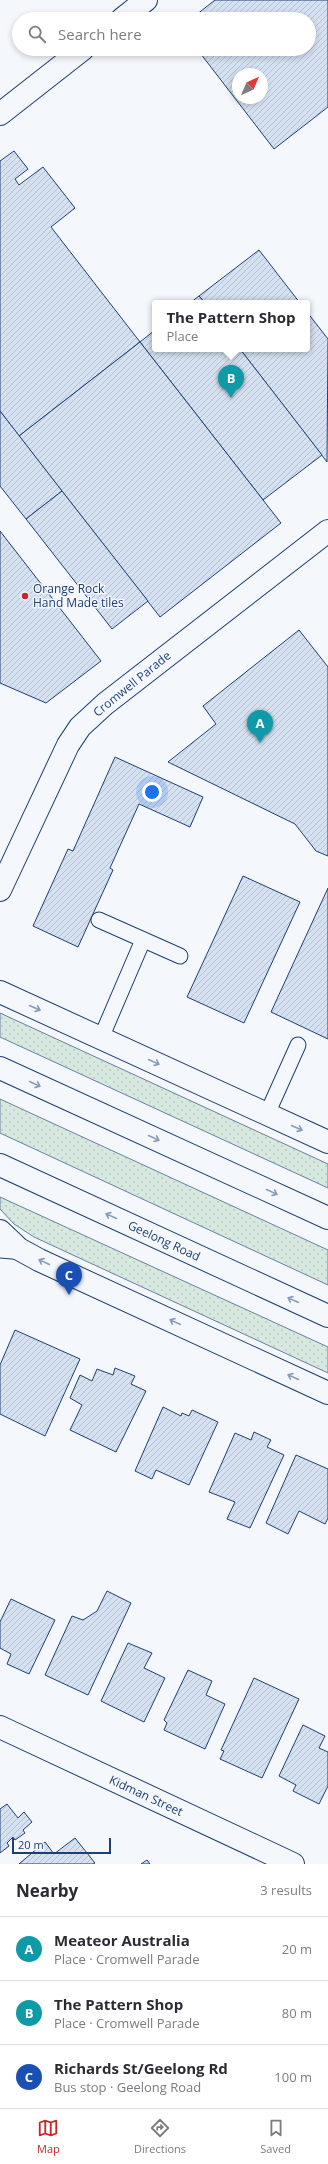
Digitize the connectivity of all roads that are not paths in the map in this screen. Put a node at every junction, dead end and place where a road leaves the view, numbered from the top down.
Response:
1 (146, 0) edge
2 (131, 12) edge
3 (74, 56) edge
4 (0, 114) edge
5 (328, 531) edge
6 (0, 890) edge
7 (99, 920) dead end
8 (143, 940) junction
9 (180, 956) dead end
10 (0, 992) edge
11 (101, 1038) junction
12 (298, 1045) dead end
13 (0, 1068) edge
14 (267, 1114) junction
15 (328, 1142) edge
16 (0, 1166) edge
17 (328, 1218) edge
18 (0, 1231) edge
19 (0, 1250) edge
20 (24, 1252) junction
21 (328, 1316) edge
22 (328, 1393) edge
23 (0, 1728) edge
24 (293, 1864) edge

1 - 2 main road
3 - 4 main road
5 - 6 main road, Cromwell Parade
7 - 8 lane
8 - 9 lane
8 - 11 lane
10 -> 11 main road
11 -> 14 main road
12 - 14 lane
13 -> 17 main road
14 -> 15 main road
21 -> 16 main road, Geelong Road
18 - 20 main road
19 - 20 lane
22 -> 20 main road
23 - 24 main road, Kidman Street

